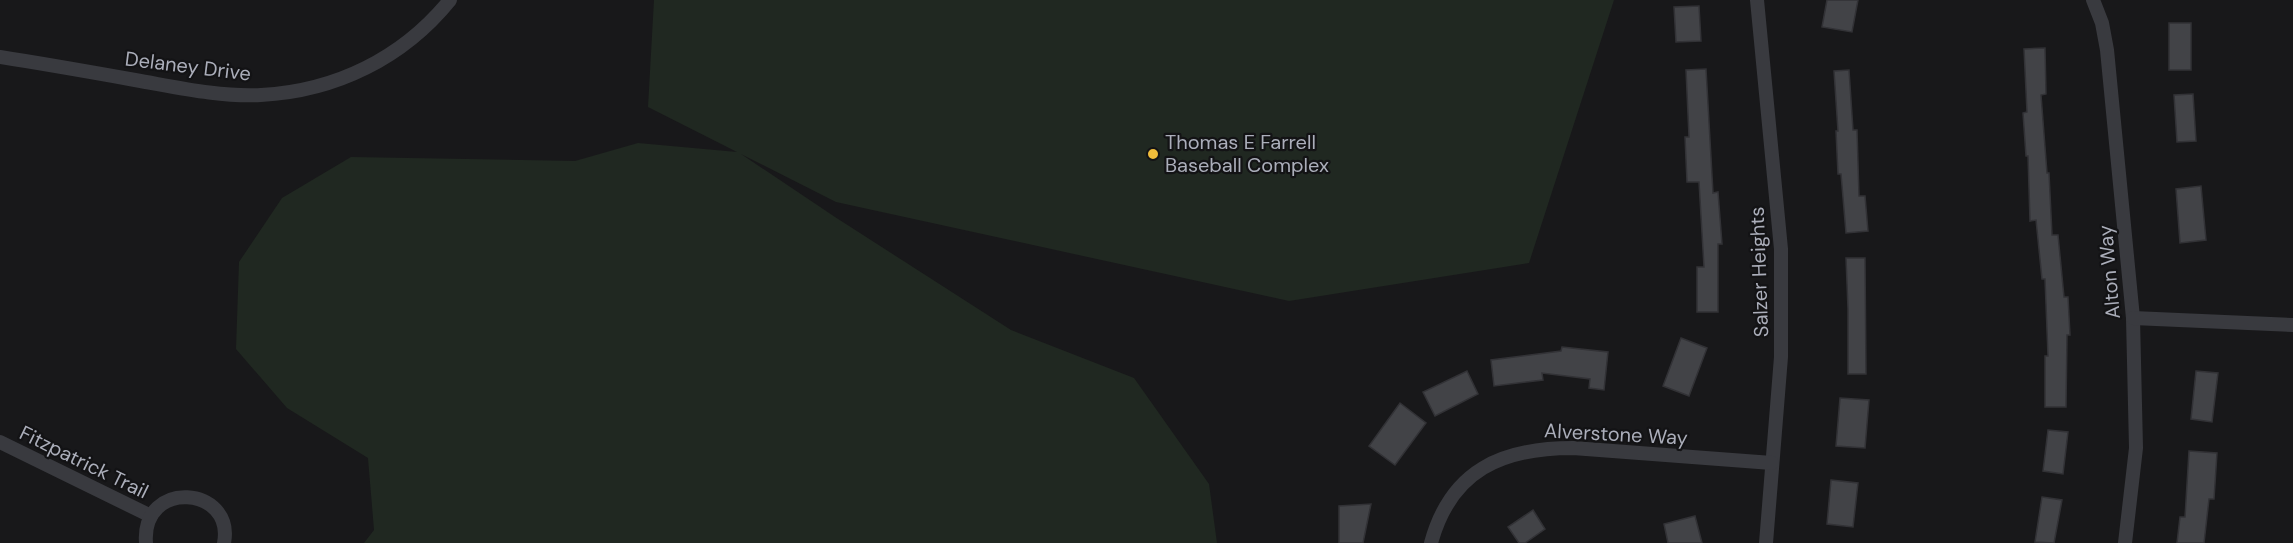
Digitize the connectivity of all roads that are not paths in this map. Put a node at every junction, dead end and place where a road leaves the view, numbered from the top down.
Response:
1 (450, 0) edge
2 (1757, 0) edge
3 (2093, 0) edge
4 (0, 57) edge
5 (2133, 318) junction
6 (2293, 325) edge
7 (0, 442) edge
8 (1772, 463) junction
9 (151, 516) junction
10 (147, 543) edge
11 (224, 543) edge
12 (1431, 543) edge
13 (1766, 543) edge
14 (2124, 543) edge

1 - 4 street, Delaney Drive
2 - 8 street, Salzer Heights
3 - 5 street, Alton Way
5 - 6 street
5 - 14 street, Alton Way
7 - 9 street, Fitzpatrick Trail
8 - 12 street, Alverstone Way
8 - 13 street, Salzer Heights
9 - 10 street, Fitzpatrick Trail
9 - 11 street, Fitzpatrick Trail

